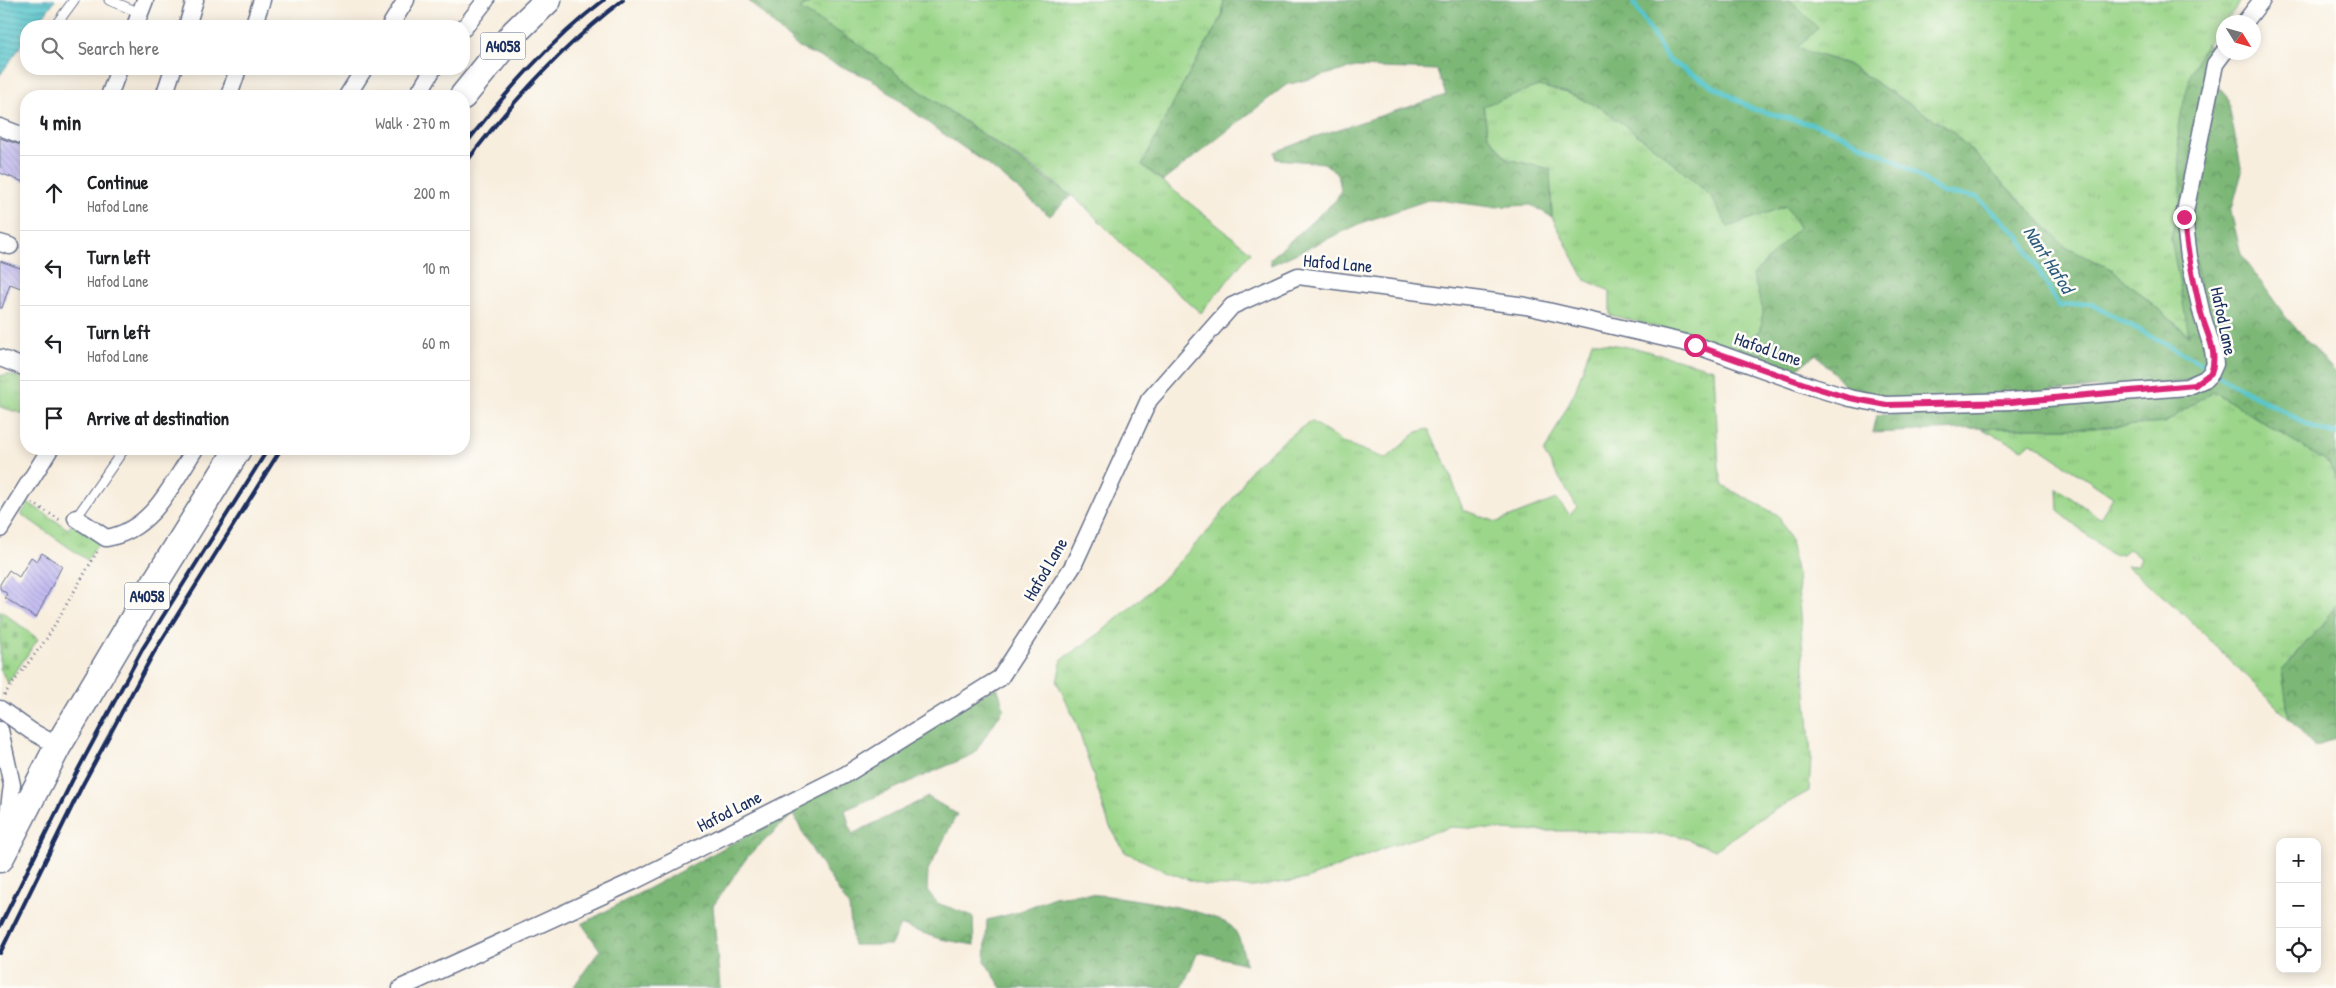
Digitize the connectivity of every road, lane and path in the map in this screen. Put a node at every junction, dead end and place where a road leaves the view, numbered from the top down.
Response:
1 (74, 0) edge
2 (109, 0) edge
3 (196, 0) edge
4 (262, 0) edge
5 (406, 0) edge
6 (486, 0) edge
7 (548, 0) edge
8 (2262, 0) edge
9 (140, 13) edge
10 (2250, 15) edge
11 (59, 20) edge
12 (189, 20) edge
13 (255, 20) edge
14 (394, 20) edge
15 (470, 20) edge
16 (2218, 60) edge
17 (117, 75) edge
18 (171, 75) edge
19 (236, 75) edge
20 (360, 75) edge
21 (429, 75) edge
22 (111, 90) edge
23 (166, 90) edge
24 (231, 90) edge
25 (351, 90) edge
26 (421, 90) edge
27 (468, 90) edge
28 (0, 127) edge
29 (20, 135) edge
30 (0, 358) edge
31 (20, 366) edge
32 (46, 455) edge
33 (120, 455) edge
34 (191, 455) edge
35 (234, 455) edge
36 (20, 495) junction
37 (76, 518) junction
38 (0, 529) edge
39 (106, 538) junction
40 (0, 699) edge
41 (0, 709) edge
42 (0, 730) edge
43 (58, 746) junction
44 (2, 856) edge
45 (402, 988) edge

1 - 11 lane
2 - 9 lane
3 - 12 street
4 - 13 street
5 - 14 street
6 - 15 street
7 - 27 main road, A4058
8 - 10 street
16 - 45 street, Hafod Lane
17 - 22 street
18 - 23 street
19 - 24 street
20 - 25 street
21 - 26 street
28 - 29 street
30 - 31 street
32 - 36 street
33 - 37 lane
34 - 39 street
35 - 43 main road, A4058
36 - 37 path
36 - 38 street
37 - 39 street
39 - 40 path
41 - 43 street
42 - 44 street
43 - 44 main road, A4058

